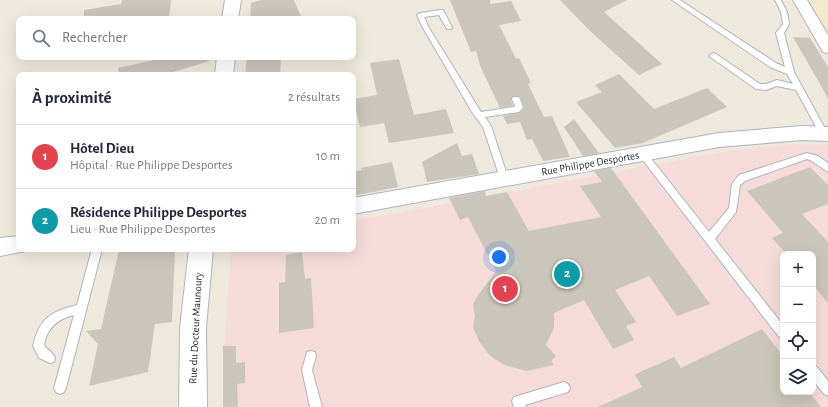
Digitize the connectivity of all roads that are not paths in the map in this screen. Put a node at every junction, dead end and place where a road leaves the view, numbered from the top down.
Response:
1 (233, 0) edge
2 (674, 0) edge
3 (778, 0) edge
4 (800, 0) edge
5 (230, 16) edge
6 (449, 27) dead end
7 (828, 48) edge
8 (713, 56) dead end
9 (226, 60) edge
10 (224, 72) edge
11 (790, 72) junction
12 (799, 88) junction
13 (516, 99) dead end
14 (479, 115) junction
15 (826, 134) edge
16 (642, 153) junction
17 (828, 168) edge
18 (504, 178) junction
19 (356, 205) edge
20 (709, 238) junction
21 (16, 245) edge
22 (0, 246) edge
23 (97, 252) edge
24 (201, 252) edge
25 (80, 309) junction
26 (780, 329) edge
27 (311, 356) dead end
28 (50, 358) dead end
29 (816, 375) edge
30 (60, 388) dead end
31 (564, 388) dead end
32 (828, 390) edge
33 (193, 407) edge
34 (316, 407) edge
35 (520, 407) edge

1 - 5 main road
2 - 11 lane
3 - 11 lane
4 - 7 street
6 - 14 lane
8 - 12 lane
9 - 10 main road
11 - 12 lane
12 - 15 lane
13 - 14 lane
14 - 18 lane
15 - 16 street, Rue Philippe Desportes
16 - 18 street, Rue Philippe Desportes
16 - 20 lane
17 - 20 lane
18 - 19 street, Rue Philippe Desportes
20 - 26 lane
21 - 22 street
23 - 25 lane
24 - 33 main road, Rue du Docteur Maunoury
25 - 28 lane
25 - 30 lane
27 - 34 lane
29 - 32 lane
31 - 35 lane

